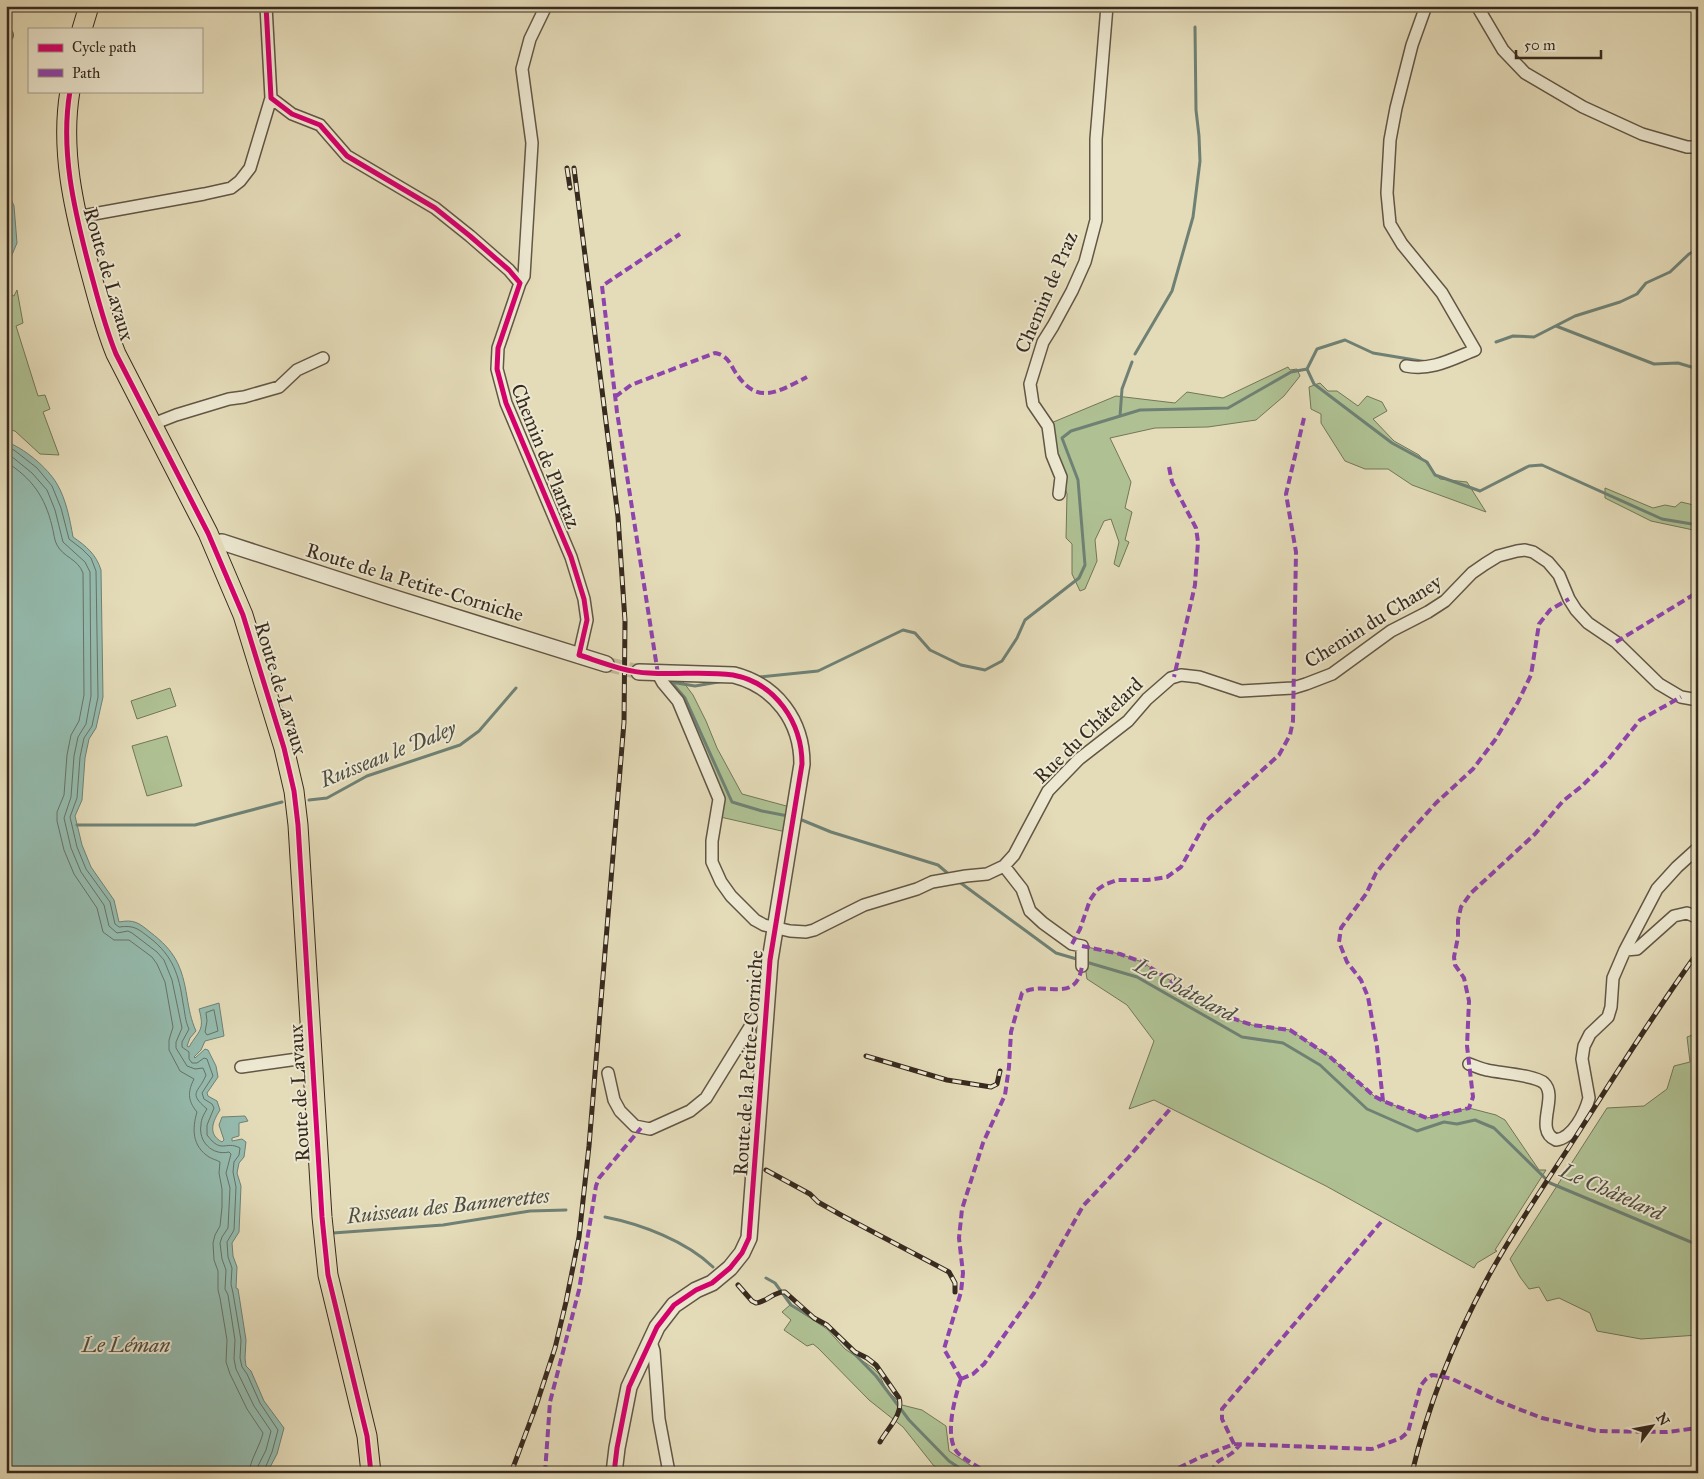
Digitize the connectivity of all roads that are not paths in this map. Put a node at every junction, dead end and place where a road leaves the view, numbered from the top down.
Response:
1 (89, 6) edge
2 (266, 6) edge
3 (546, 6) edge
4 (1108, 6) edge
5 (1426, 6) edge
6 (1477, 6) edge
7 (82, 28) edge
8 (70, 92) edge
9 (271, 98) junction
10 (1698, 147) edge
11 (77, 218) junction
12 (520, 283) junction
13 (323, 358) dead end
14 (1406, 366) dead end
15 (153, 424) junction
16 (1059, 494) dead end
17 (213, 543) junction
18 (578, 655) junction
19 (606, 664) tunnel mouth
20 (639, 672) tunnel mouth
21 (658, 674) junction
22 (1174, 677) joint
23 (1698, 700) edge
24 (1698, 848) edge
25 (1004, 866) junction
26 (1698, 918) edge
27 (776, 927) junction
28 (1625, 950) junction
29 (1082, 956) dead end
30 (767, 1006) junction
31 (312, 1057) junction
32 (1468, 1064) dead end
33 (241, 1067) dead end
34 (608, 1074) dead end
35 (650, 1340) junction
36 (668, 1467) dead end
37 (371, 1473) edge
38 (614, 1473) edge

1 - 7 main road
2 - 9 street
3 - 12 street, Chemin de Plantaz
4 - 16 street, Chemin de Praz
5 - 14 street
6 - 10 street
8 - 11 main road, Route de Lavaux
9 - 11 street
9 - 12 street
11 - 15 main road, Route de Lavaux
12 - 18 street, Chemin de Plantaz
13 - 15 street
15 - 17 main road, Route de Lavaux
17 - 18 street, Route de la Petite-Corniche
17 - 31 main road, Route de Lavaux
18 - 19 street, Route de la Petite-Corniche
20 - 21 street, Route de la Petite-Corniche
21 - 27 street
21 - 27 street, Route de la Petite-Corniche
22 - 23 street, Chemin du Chaney
22 - 25 street, Rue du Châtelard
24 - 28 street
25 - 27 street
25 - 29 street
26 - 28 street
27 - 30 street, Route de la Petite-Corniche
28 - 32 street
30 - 34 street
30 - 35 street, Route de la Petite-Corniche
31 - 33 street
31 - 37 main road, Route de Lavaux
35 - 36 street
35 - 38 street, Route de la Petite-Corniche

